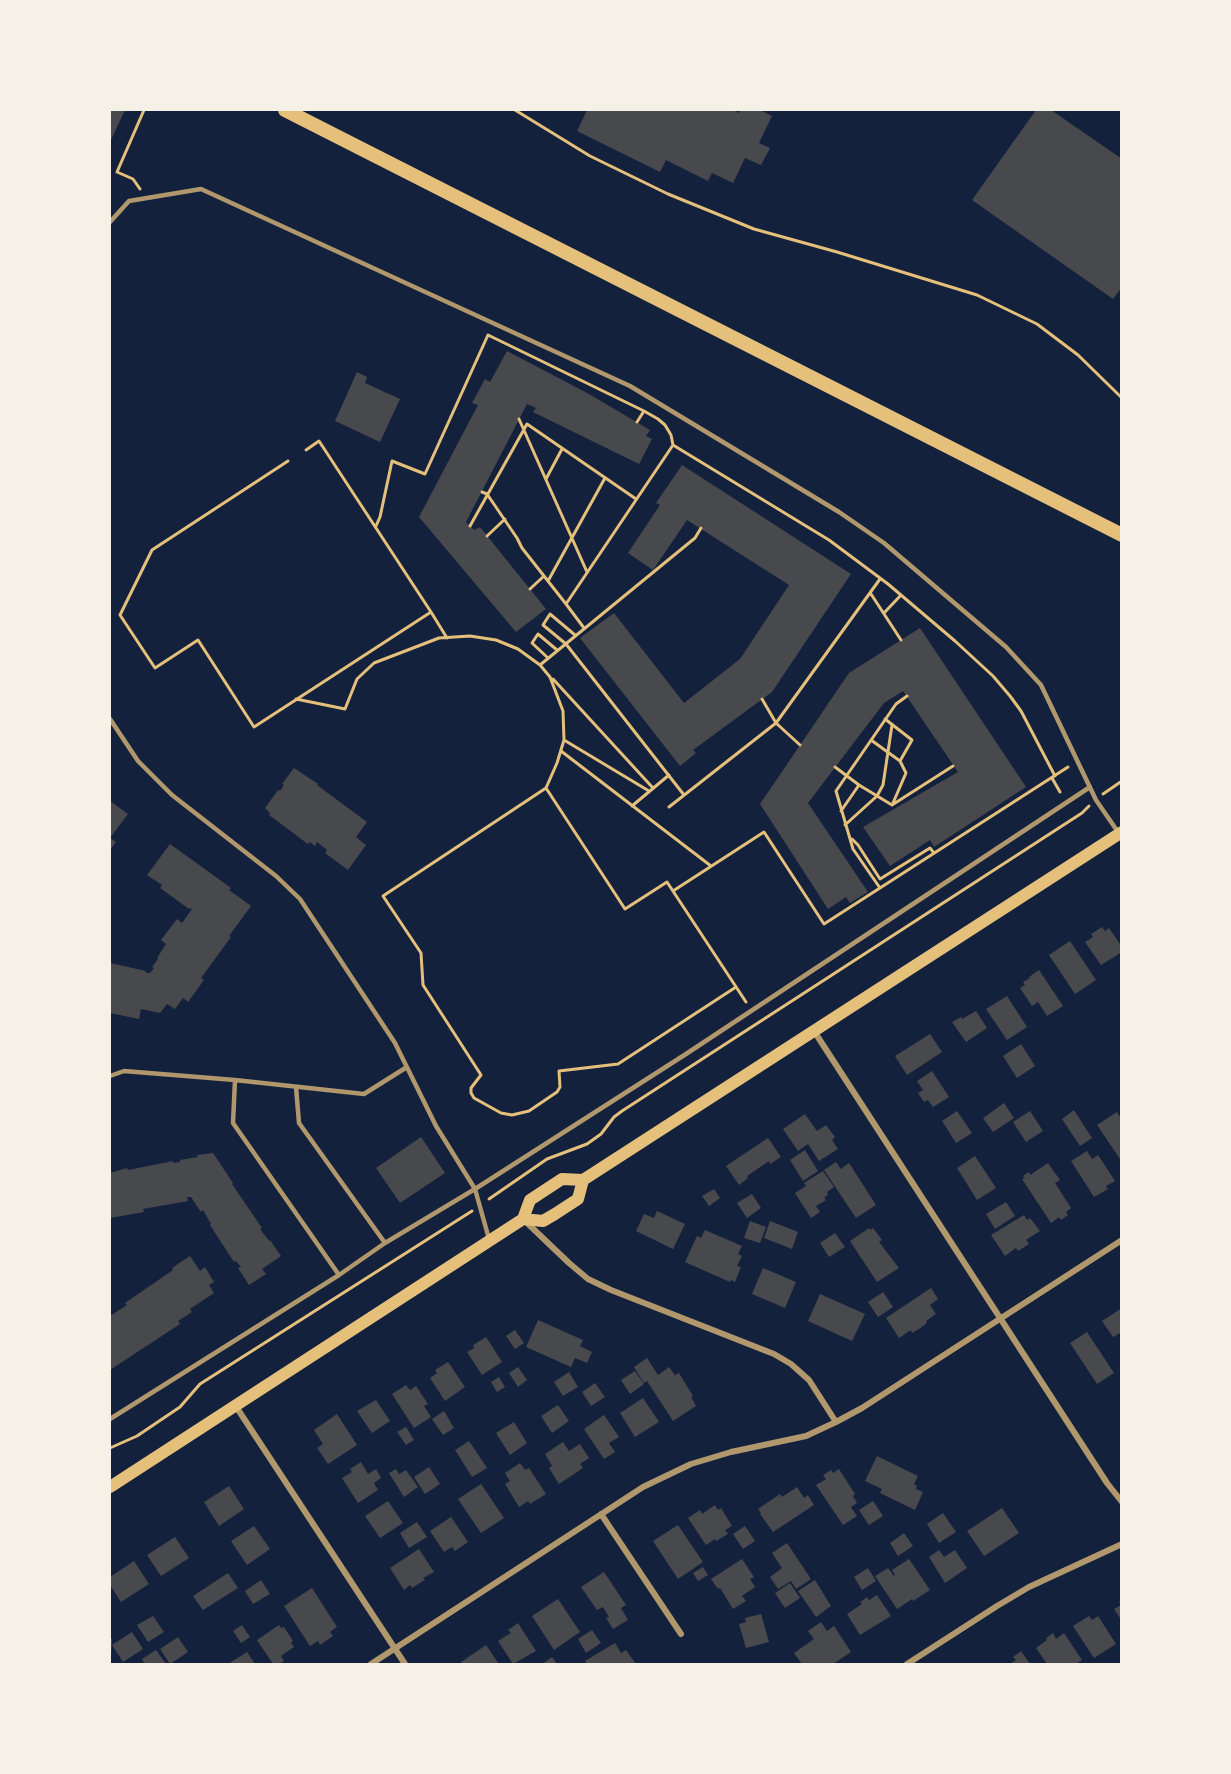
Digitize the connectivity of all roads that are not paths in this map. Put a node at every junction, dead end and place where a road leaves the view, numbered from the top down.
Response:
1 (285, 110) edge
2 (110, 222) edge
3 (1122, 535) edge
4 (110, 719) edge
5 (1090, 787) junction
6 (1120, 833) edge
7 (813, 1030) junction
8 (406, 1067) junction
9 (110, 1076) edge
10 (236, 1080) junction
11 (296, 1087) junction
12 (583, 1180) junction
13 (475, 1188) junction
14 (523, 1219) junction
15 (489, 1239) junction
16 (1122, 1240) edge
17 (386, 1243) junction
18 (339, 1275) junction
19 (1000, 1318) junction
20 (235, 1405) junction
21 (110, 1419) edge
22 (836, 1422) junction
23 (110, 1487) edge
24 (1122, 1502) edge
25 (601, 1514) junction
26 (1122, 1544) edge
27 (681, 1634) dead end
28 (395, 1649) junction
29 (371, 1665) edge
30 (405, 1665) edge
31 (907, 1665) edge

1 - 3 main road
2 - 5 lane
4 - 8 lane
5 - 6 lane
5 - 13 lane
6 - 7 main road
7 - 12 main road
7 - 19 street
8 - 11 lane
8 - 13 lane
9 - 10 lane
10 - 11 lane
10 - 18 lane
11 - 17 lane
12 - 14 main road
12 - 14 main road
13 - 15 lane
13 - 17 lane
14 - 15 main road
14 - 22 street
15 - 20 main road
16 - 19 street
17 - 18 lane
18 - 21 lane
19 - 22 street
19 - 24 street
20 - 23 main road
20 - 28 street
22 - 25 street
25 - 27 street
25 - 28 street
26 - 31 street
28 - 29 street
28 - 30 street

